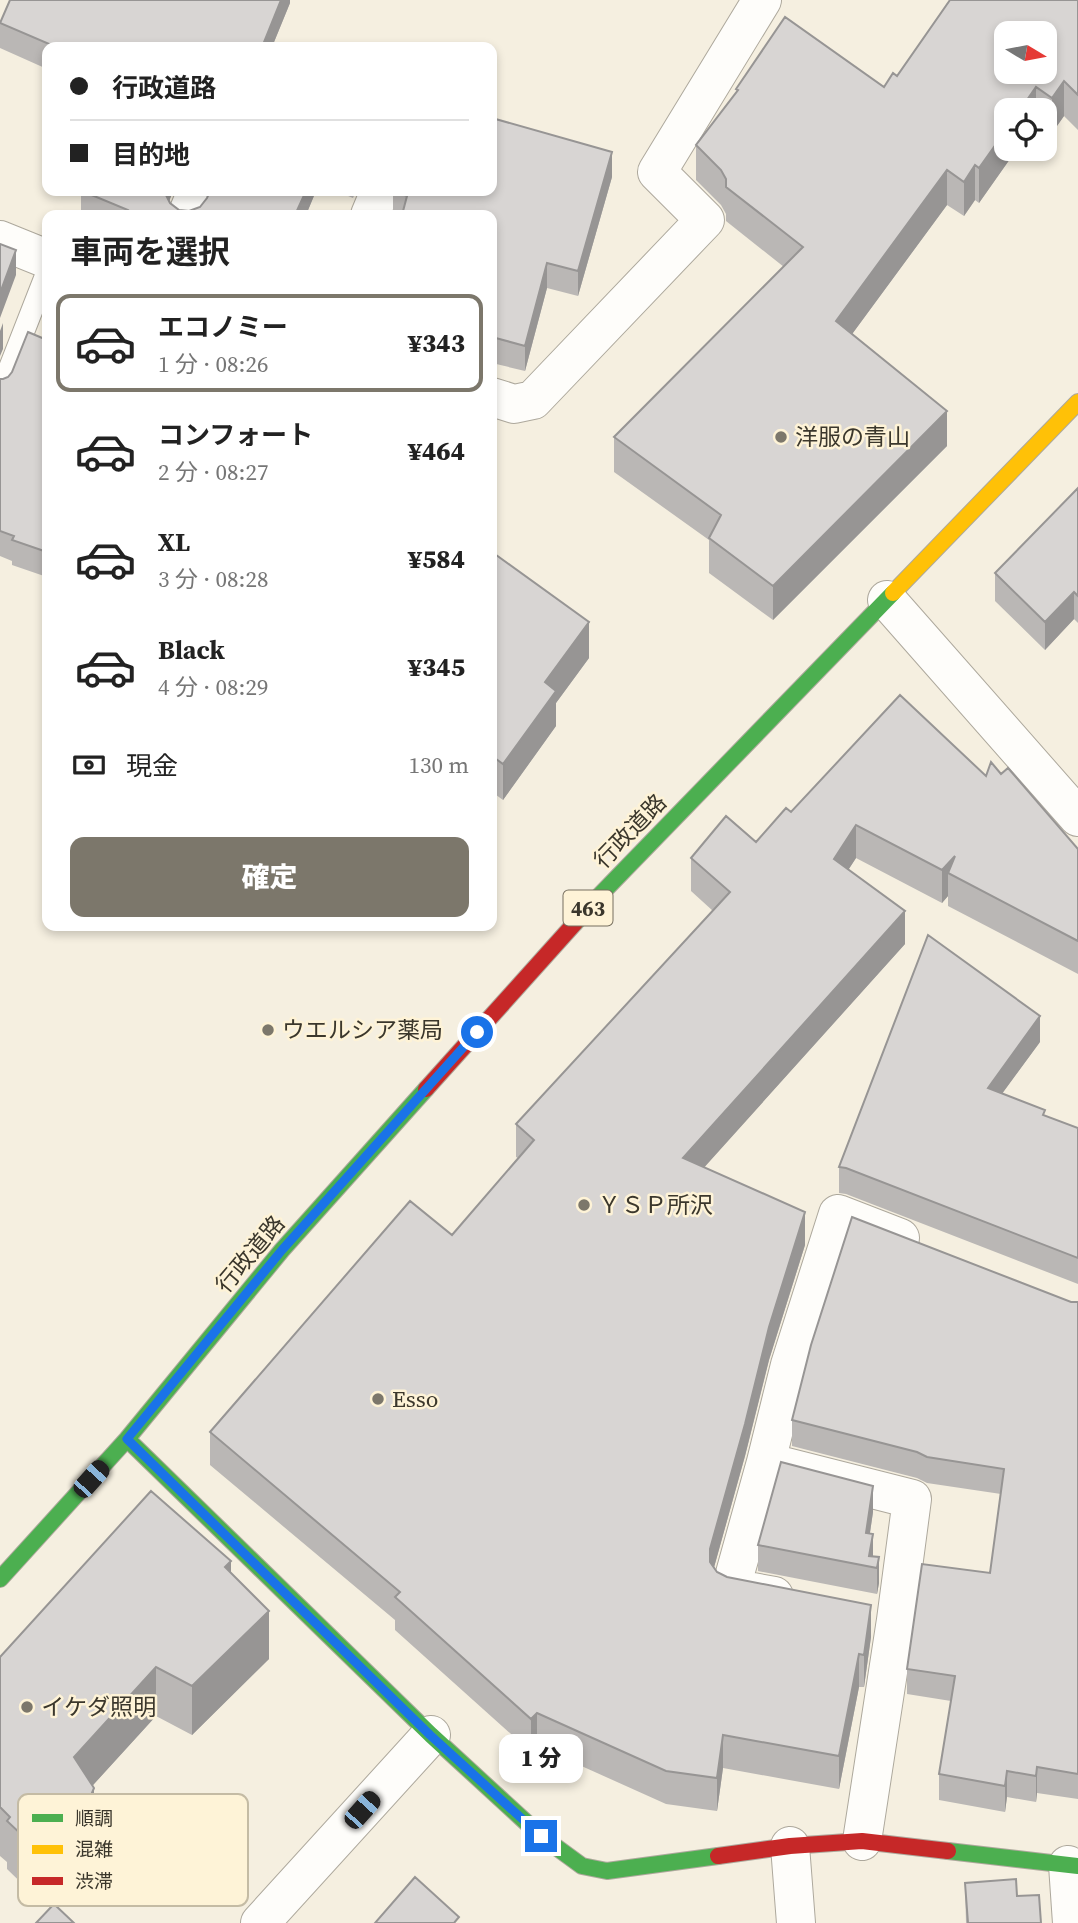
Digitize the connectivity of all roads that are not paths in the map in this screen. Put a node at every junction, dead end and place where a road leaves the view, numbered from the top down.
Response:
1 (762, 0) edge
2 (0, 240) edge
3 (42, 257) edge
4 (42, 285) edge
5 (0, 392) edge
6 (497, 399) edge
7 (1078, 402) edge
8 (887, 600) junction
9 (1078, 817) edge
10 (926, 1248) edge
11 (127, 1439) junction
12 (766, 1462) junction
13 (0, 1579) edge
14 (814, 1604) edge
15 (430, 1735) junction
16 (862, 1841) junction
17 (790, 1846) junction
18 (1073, 1865) edge
19 (260, 1923) edge
20 (796, 1923) edge
21 (1072, 1923) edge

1 - 6 street
2 - 3 street
4 - 5 lane
7 - 8 main road, 行政道路 / 463
8 - 9 street
8 - 11 main road, 行政道路 / 463
10 - 12 street
11 - 13 main road, 463
11 - 15 main road
12 - 14 street
12 - 16 street
15 - 17 main road
15 - 19 street
16 - 17 main road
16 - 18 main road
17 - 20 street
18 - 21 street

